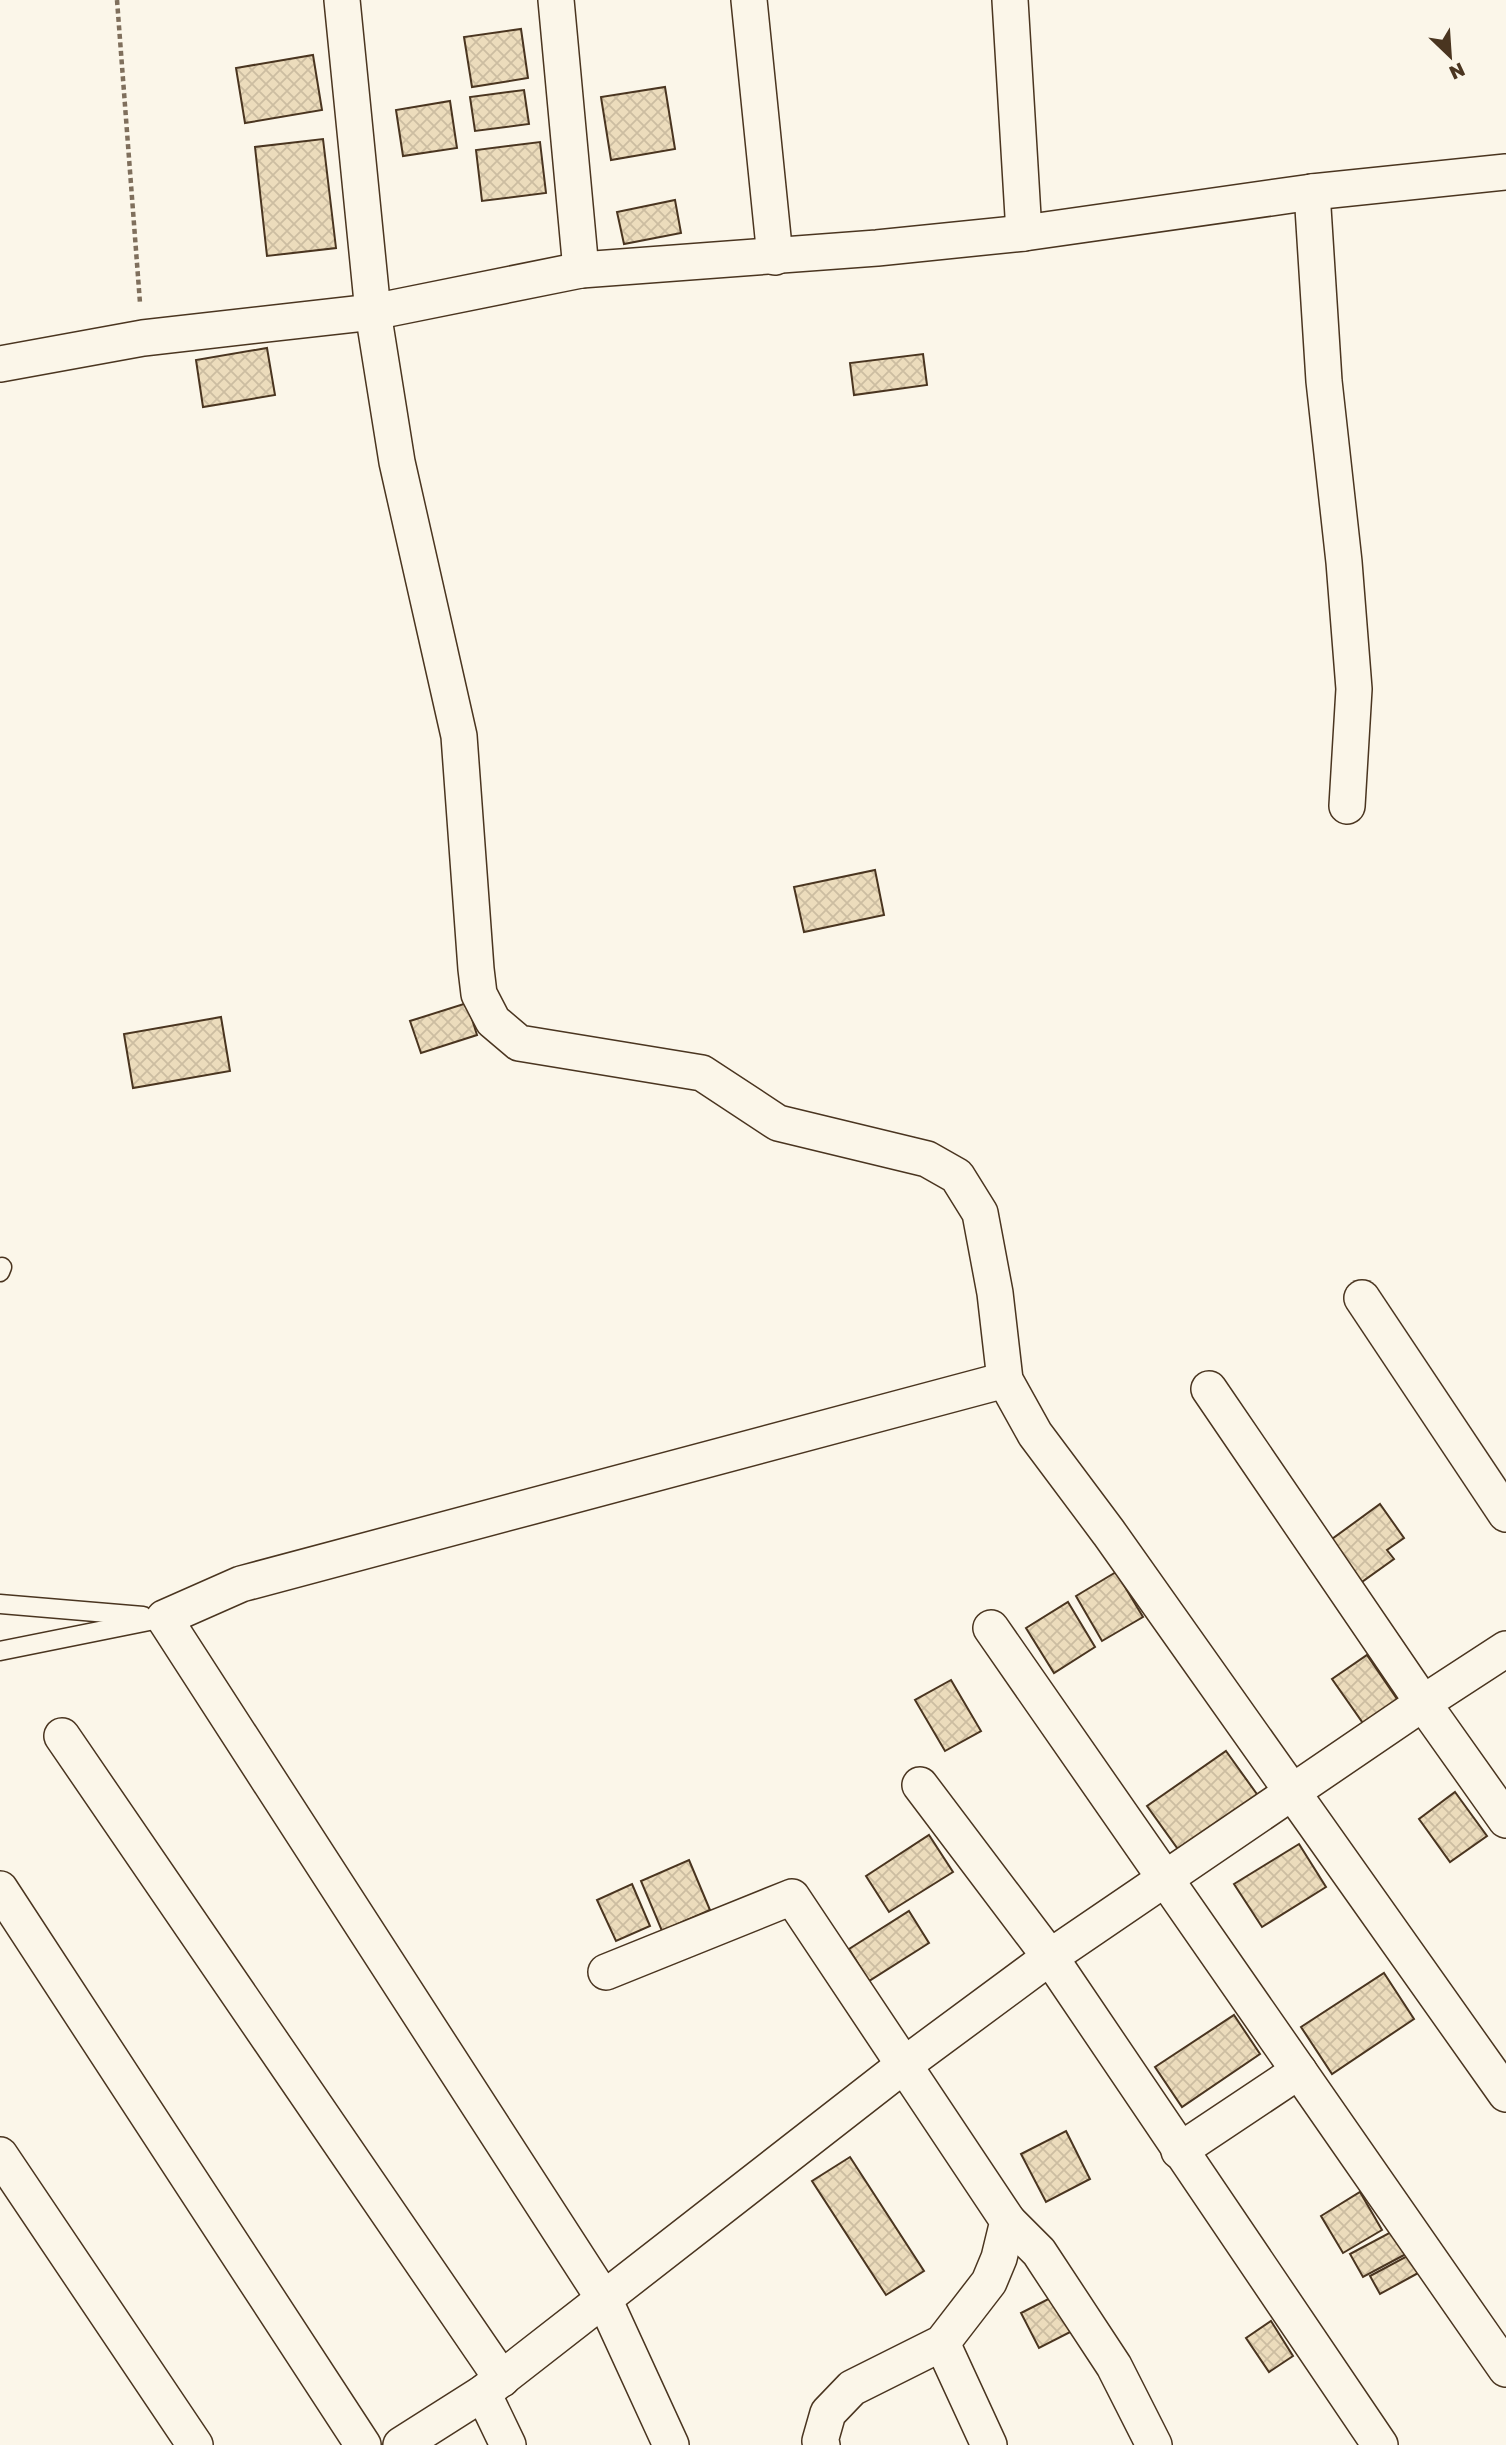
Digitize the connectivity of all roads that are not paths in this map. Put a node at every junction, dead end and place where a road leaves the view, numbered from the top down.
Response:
1 (342, 0) edge
2 (556, 0) edge
3 (748, 0) edge
4 (1010, 0) edge
5 (1506, 172) edge
6 (1312, 192) junction
7 (1024, 233) junction
8 (775, 257) junction
9 (581, 270) junction
10 (373, 312) junction
11 (0, 363) edge
12 (1347, 806) dead end
13 (1362, 1298) dead end
14 (1005, 1380) junction
15 (1209, 1389) dead end
16 (1506, 1514) edge
17 (0, 1604) edge
18 (164, 1618) junction
19 (991, 1628) dead end
20 (1506, 1649) edge
21 (0, 1651) edge
22 (1423, 1703) junction
23 (62, 1737) dead end
24 (920, 1785) dead end
25 (1293, 1791) junction
26 (1506, 1820) edge
27 (1165, 1878) junction
28 (0, 1889) edge
29 (1050, 1957) junction
30 (606, 1972) dead end
31 (904, 2065) junction
32 (1299, 2071) junction
33 (1506, 2094) edge
34 (1179, 2151) junction
35 (0, 2155) edge
36 (1008, 2221) junction
37 (604, 2300) junction
38 (942, 2343) junction
39 (1506, 2370) edge
40 (492, 2386) junction
41 (195, 2445) edge
42 (363, 2445) edge
43 (401, 2445) edge
44 (508, 2445) edge
45 (671, 2445) edge
46 (822, 2445) edge
47 (989, 2445) edge
48 (1154, 2445) edge
49 (1380, 2445) edge

1 - 10 street
2 - 9 street
3 - 8 street
4 - 7 street
5 - 6 street
6 - 7 street
6 - 12 street
7 - 8 street
8 - 9 street
9 - 10 street
10 - 11 street
10 - 14 street
13 - 16 street
14 - 18 street
14 - 25 street
15 - 22 street
17 - 18 lane
18 - 21 lane
18 - 37 street
19 - 27 street
20 - 22 street
22 - 25 street
22 - 26 street
23 - 40 street
24 - 29 street
25 - 27 street
25 - 33 street
27 - 29 street
27 - 32 street
28 - 42 street
29 - 31 street
29 - 34 street
30 - 31 street
31 - 36 street
31 - 37 street
32 - 34 street
32 - 39 street
34 - 49 street
35 - 41 street
36 - 38 street
36 - 48 street
37 - 40 street
37 - 45 street
38 - 46 street
38 - 47 street
40 - 43 street
40 - 44 street

